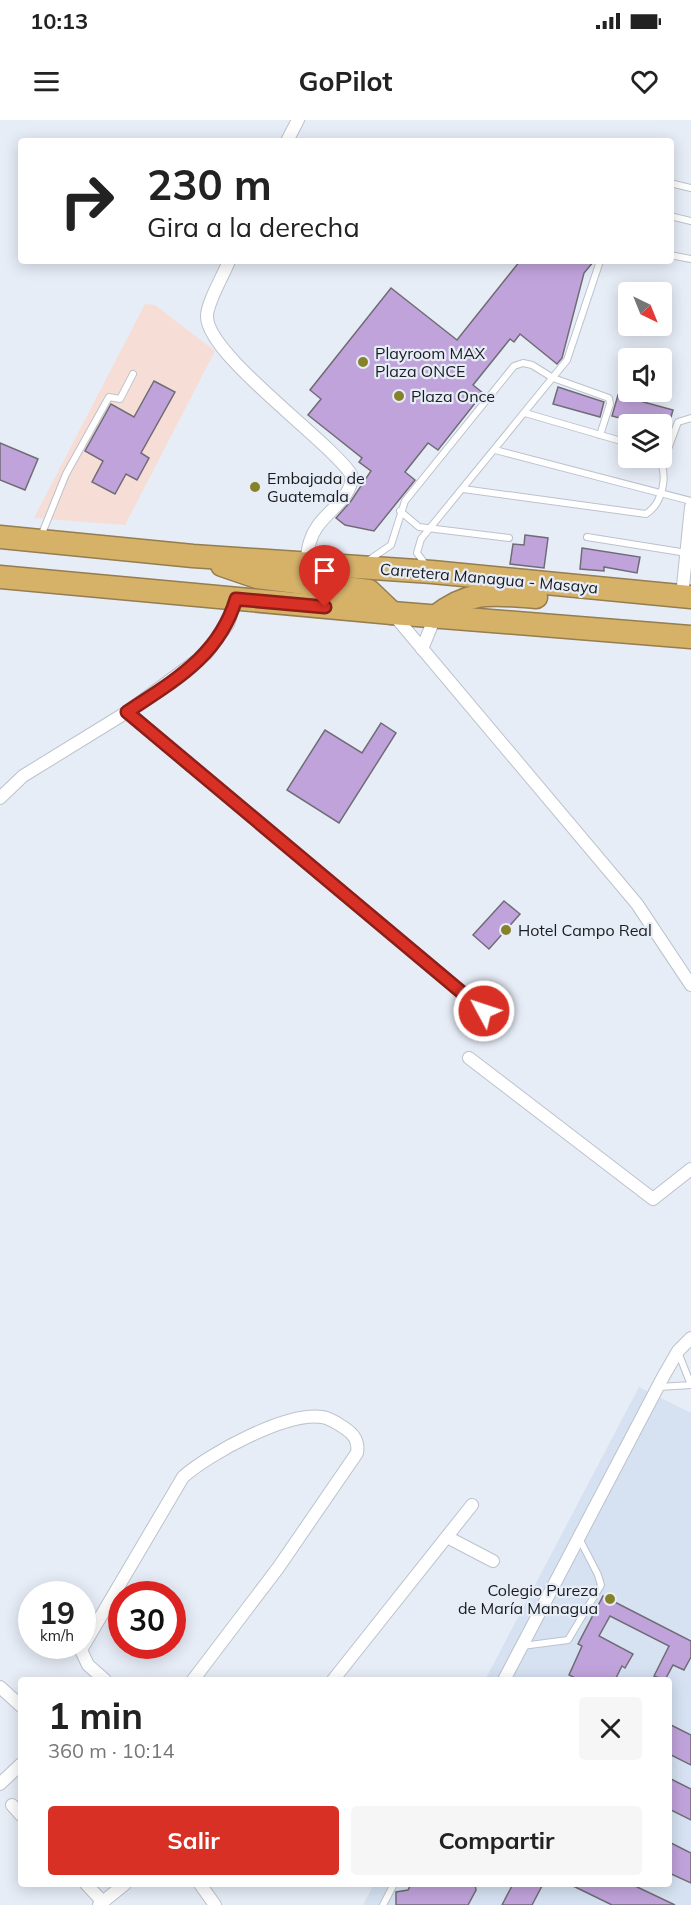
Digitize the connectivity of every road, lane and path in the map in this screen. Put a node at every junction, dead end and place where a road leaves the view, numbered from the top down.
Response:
1 (298, 120) edge
2 (289, 138) edge
3 (674, 184) edge
4 (691, 188) edge
5 (674, 217) edge
6 (691, 221) edge
7 (674, 256) edge
8 (691, 259) edge
9 (229, 264) edge
10 (598, 264) edge
11 (133, 374) dead end
12 (553, 378) junction
13 (525, 413) junction
14 (691, 418) edge
15 (600, 435) junction
16 (672, 438) edge
17 (618, 440) edge
18 (495, 450) junction
19 (663, 468) edge
20 (463, 489) junction
21 (662, 494) junction
22 (691, 501) edge
23 (400, 511) junction
24 (691, 514) edge
25 (430, 528) junction
26 (0, 537) edge
27 (587, 537) dead end
28 (509, 538) dead end
29 (40, 540) junction
30 (689, 554) edge
31 (193, 555) junction
32 (306, 562) junction
33 (358, 566) junction
34 (432, 572) junction
35 (0, 577) edge
36 (682, 596) edge
37 (236, 599) junction
38 (392, 613) junction
39 (435, 617) junction
40 (691, 637) edge
41 (422, 649) junction
42 (127, 712) junction
43 (0, 798) edge
44 (691, 985) edge
45 (484, 1011) dead end
46 (469, 1058) dead end
47 (691, 1169) edge
48 (691, 1338) edge
49 (678, 1351) junction
50 (658, 1387) junction
51 (472, 1505) dead end
52 (447, 1537) junction
53 (579, 1538) junction
54 (492, 1561) dead end
55 (522, 1646) junction
56 (102, 1677) edge
57 (195, 1677) edge
58 (335, 1677) edge
59 (506, 1677) edge
60 (0, 1688) edge
61 (18, 1703) edge
62 (18, 1767) edge
63 (0, 1784) edge
64 (12, 1805) dead end
65 (18, 1812) edge
66 (88, 1887) edge
67 (121, 1887) edge
68 (202, 1887) edge
69 (392, 1887) edge
70 (101, 1903) edge
71 (215, 1905) edge
72 (383, 1905) edge

1 - 2 street
3 - 4 lane
5 - 6 lane
7 - 8 lane
9 - 32 street
10 - 12 lane
11 - 29 lane
12 - 13 lane
12 - 15 lane
12 - 23 lane
13 - 15 lane
13 - 18 lane
14 - 16 lane
15 - 17 lane
18 - 20 lane
18 - 21 lane
19 - 21 lane
20 - 21 lane
20 - 25 lane
21 - 22 lane
23 - 25 lane
23 - 33 lane
24 - 30 street
25 - 28 lane
25 - 34 lane
26 - 29 highway, Carretera Managua - Masaya
27 - 30 lane
29 - 31 highway, Carretera Managua - Masaya
30 - 36 street
31 - 32 highway, Carretera Managua - Masaya
31 - 38 highway
32 - 33 highway, Carretera Managua - Masaya
33 - 34 highway, Carretera Managua - Masaya
34 - 36 highway, Carretera Managua - Masaya
35 - 37 highway
36 - 39 highway
37 - 38 highway
37 - 42 street
38 - 39 highway
38 - 41 street
39 - 40 highway
39 - 41 street
41 - 44 street
42 - 43 street
42 - 45 street
46 - 47 street
48 - 49 street
49 - 50 street
49 - 50 lane
50 - 53 street
51 - 52 street
52 - 54 street
52 - 58 street
53 - 55 street
53 - 55 lane
55 - 59 street
56 - 57 street
60 - 61 street
62 - 63 street
64 - 65 street
66 - 70 street
67 - 70 street
68 - 71 street
69 - 72 lane

